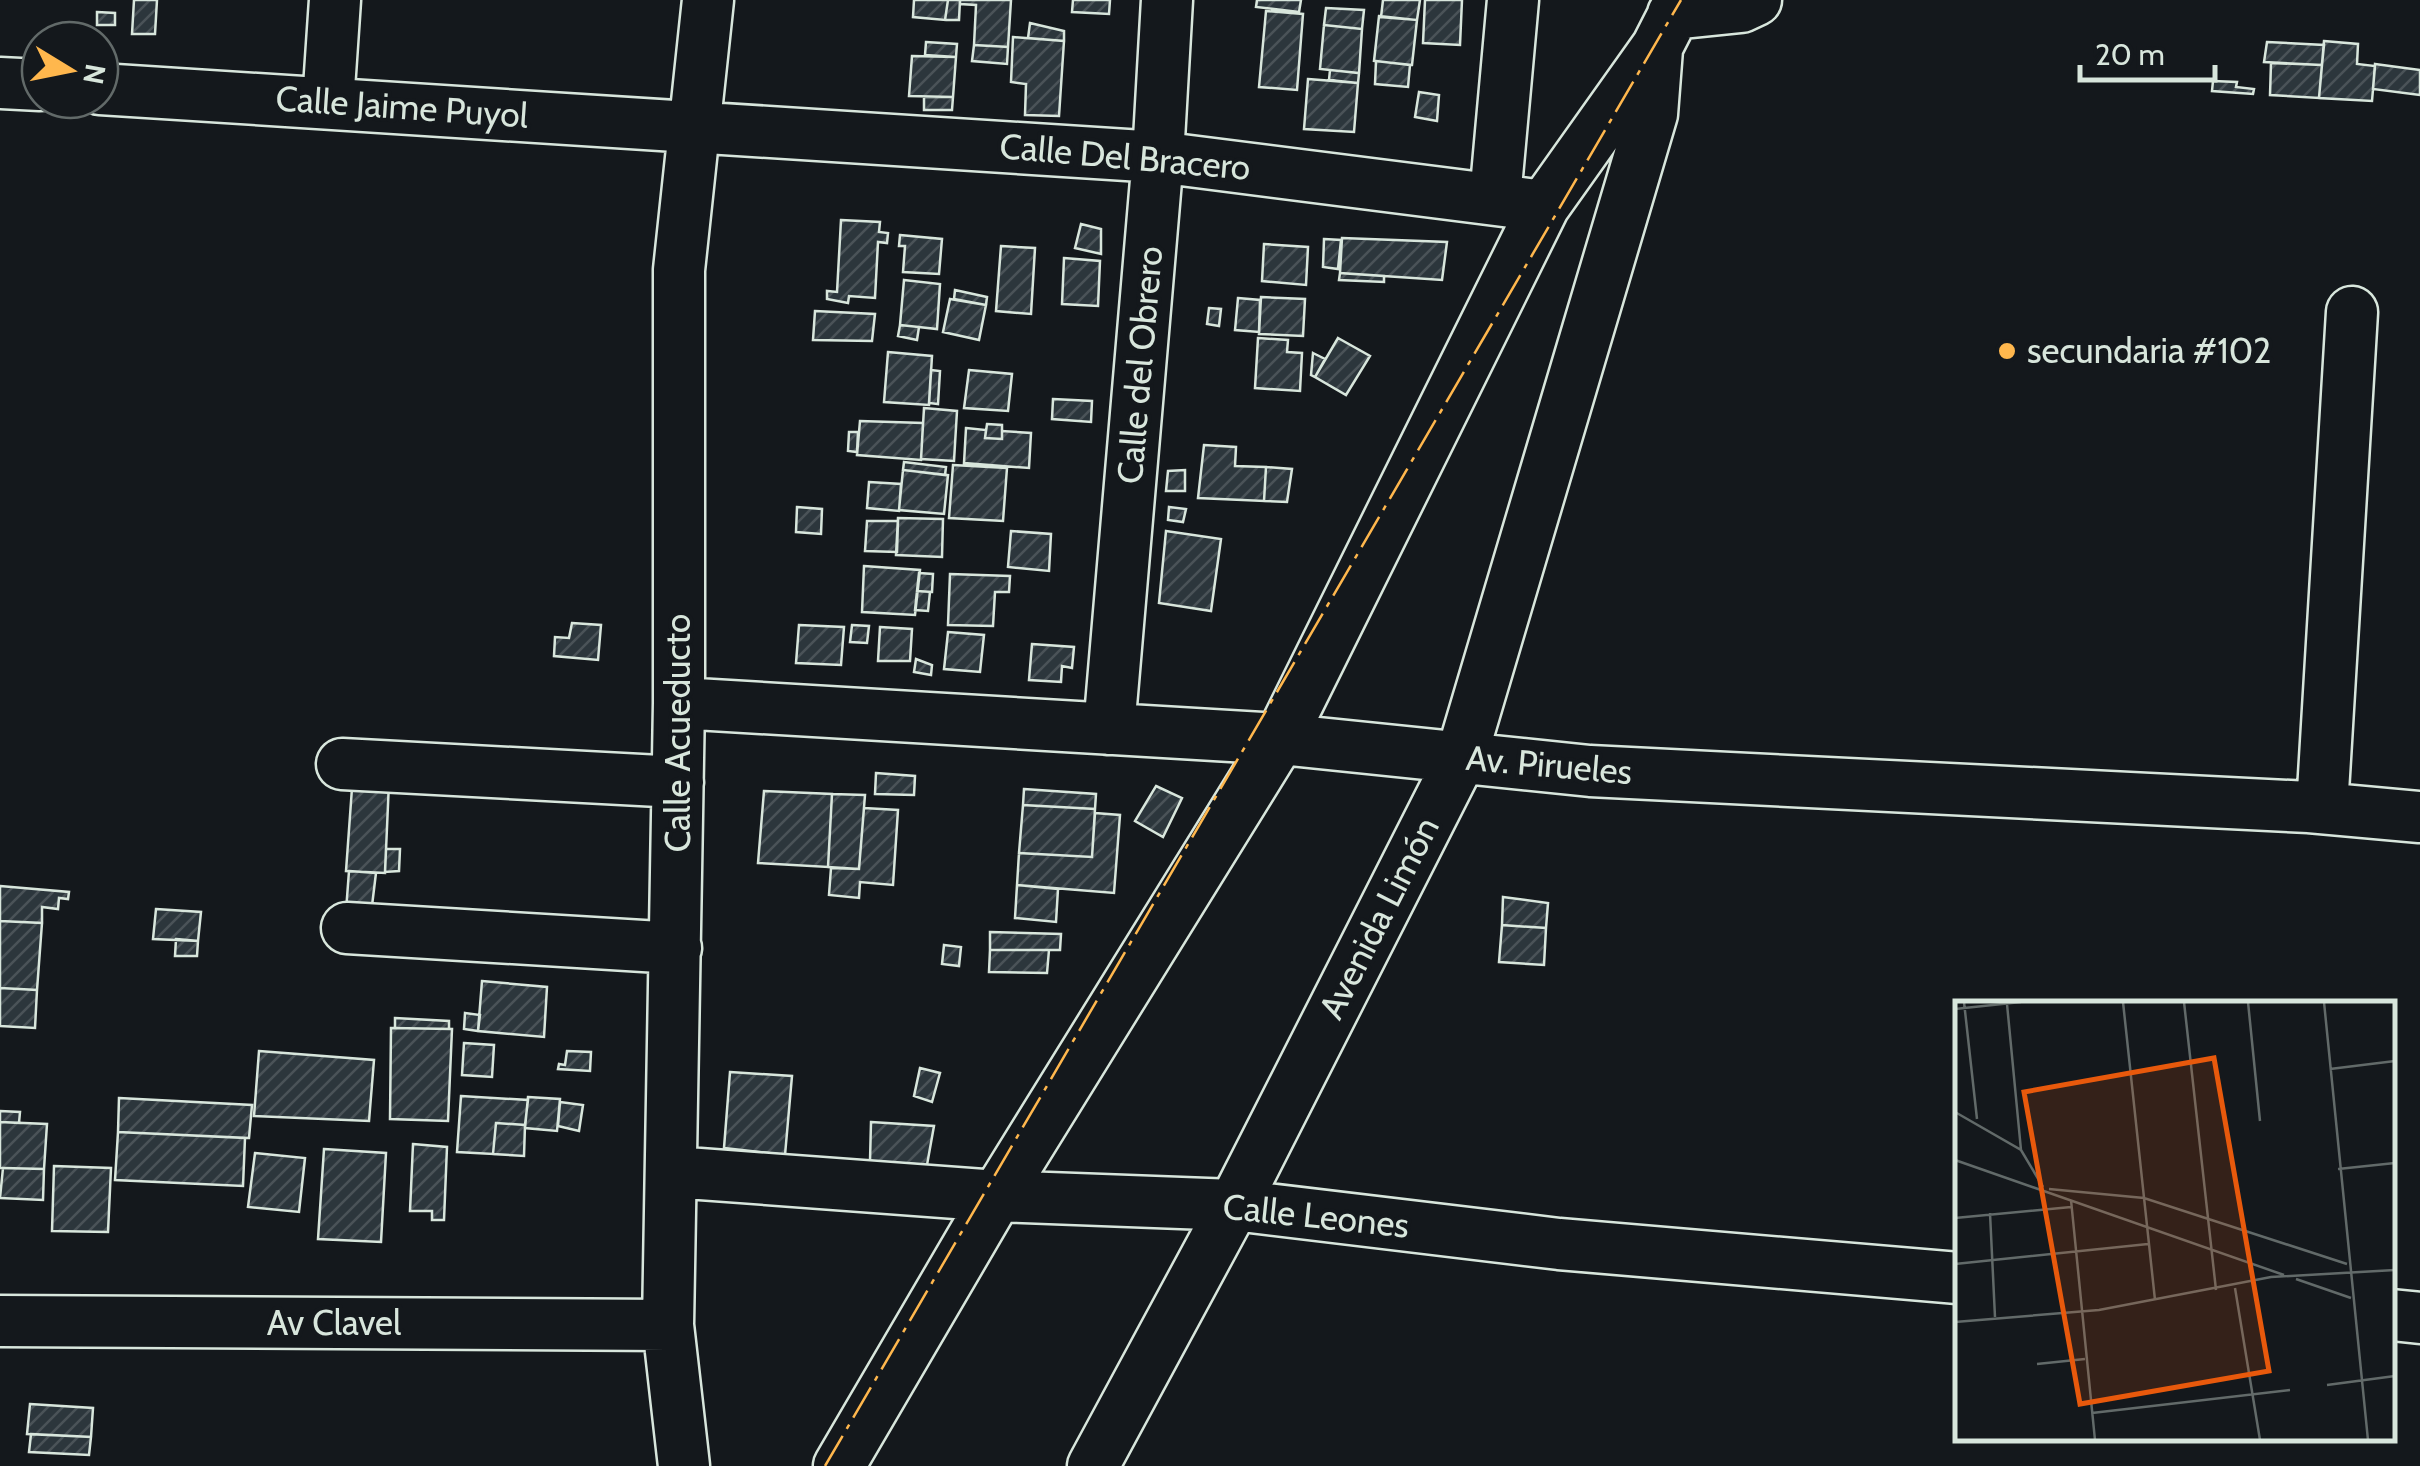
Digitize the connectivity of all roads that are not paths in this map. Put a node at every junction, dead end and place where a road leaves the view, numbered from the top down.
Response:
1 (336, 0) edge
2 (708, 0) edge
3 (1166, 0) edge
4 (1514, 0) edge
5 (1756, 0) edge
6 (1670, 21) edge
7 (120, 90) edge
8 (328, 102) junction
9 (700, 126) junction
10 (1158, 157) junction
11 (1495, 198) junction
12 (1544, 206) junction
13 (2352, 312) dead end
14 (679, 703) junction
15 (1109, 729) junction
16 (1280, 739) junction
17 (1461, 758) junction
18 (342, 764) dead end
19 (678, 782) junction
20 (2322, 808) junction
21 (2420, 816) edge
22 (347, 928) dead end
23 (676, 948) junction
24 (674, 1172) junction
25 (996, 1196) junction
26 (1234, 1205) junction
27 (1955, 1278) edge
28 (2395, 1315) edge
29 (2420, 1318) edge
30 (0, 1320) edge
31 (668, 1325) junction
32 (684, 1466) edge
33 (839, 1466) edge
34 (1093, 1466) edge

1 - 8 street
2 - 9 street, Calle Acueducto
3 - 10 street, Calle del Obrero
4 - 11 street
5 - 6 street
6 - 12 street
6 - 17 street, Avenida Limón
7 - 8 street, Calle Jaime Puyol
8 - 9 street, Calle Jaime Puyol
9 - 10 street, Calle Del Bracero
9 - 14 street, Calle Acueducto
10 - 11 street, Calle Del Bracero
10 - 15 street, Calle del Obrero
11 - 12 street, Calle Del Bracero
12 - 16 street
13 - 20 street
14 - 15 street, Av. Pirueles
14 - 19 street, Calle Acueducto
15 - 16 street, Av. Pirueles
16 - 17 street, Av. Pirueles
16 - 25 street
17 - 20 street, Av. Pirueles
17 - 26 street, Avenida Limón
18 - 19 street
19 - 23 street, Calle Acueducto
20 - 21 street, Av. Pirueles
22 - 23 street
23 - 24 street, Calle Acueducto
24 - 25 street, Calle Leones
24 - 31 street, Calle Acueducto
25 - 26 street, Calle Leones
25 - 33 street
26 - 27 street, Calle Leones
26 - 34 street, Avenida Limón
28 - 29 street
30 - 31 street, Av Clavel
31 - 32 street, Calle Acueducto

